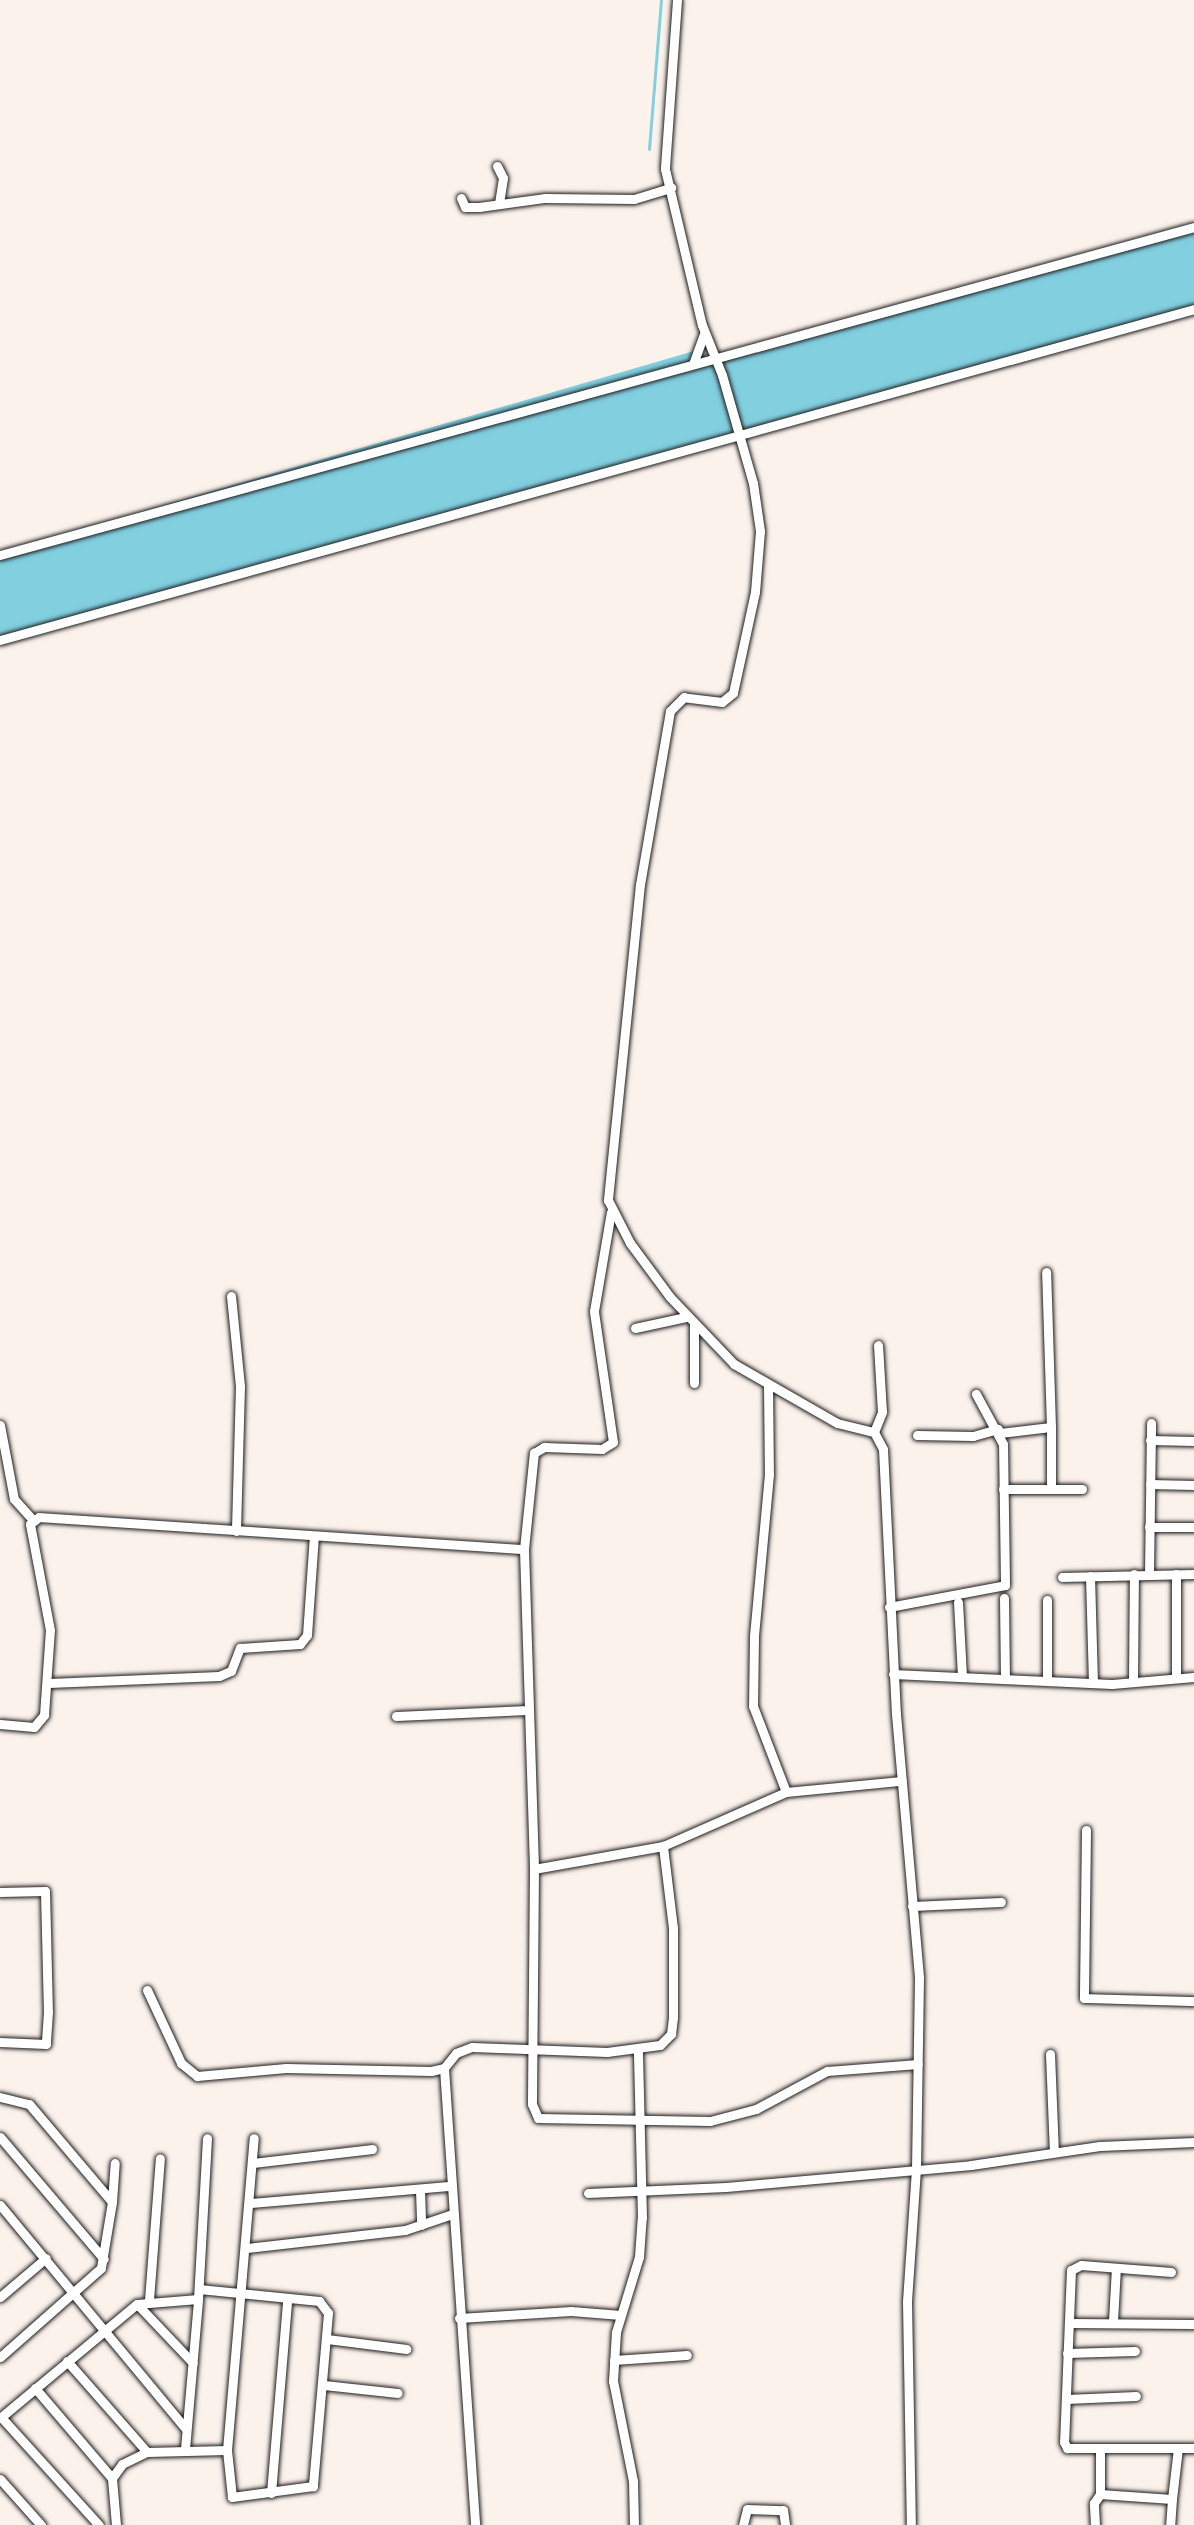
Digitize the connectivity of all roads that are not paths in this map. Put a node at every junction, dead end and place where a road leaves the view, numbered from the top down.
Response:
1 (677, 0) edge
2 (497, 166) dead end
3 (671, 188) junction
4 (461, 198) dead end
5 (499, 204) junction
6 (1194, 227) edge
7 (1194, 309) edge
8 (704, 334) junction
9 (712, 359) junction
10 (693, 364) junction
11 (739, 433) junction
12 (0, 555) edge
13 (0, 640) edge
14 (611, 1212) junction
15 (1046, 1272) dead end
16 (231, 1296) dead end
17 (686, 1317) junction
18 (694, 1325) junction
19 (635, 1328) dead end
20 (878, 1345) dead end
21 (694, 1383) dead end
22 (768, 1384) junction
23 (976, 1394) dead end
24 (1151, 1423) dead end
25 (0, 1425) edge
26 (1051, 1427) junction
27 (999, 1431) junction
28 (874, 1432) junction
29 (917, 1435) dead end
30 (1150, 1440) junction
31 (1194, 1441) edge
32 (1150, 1484) junction
33 (1194, 1485) edge
34 (1003, 1489) junction
35 (1051, 1489) junction
36 (1082, 1489) dead end
37 (32, 1519) junction
38 (1149, 1527) junction
39 (1194, 1527) edge
40 (236, 1531) junction
41 (314, 1536) junction
42 (524, 1549) junction
43 (1149, 1573) junction
44 (1134, 1574) junction
45 (1176, 1574) junction
46 (1194, 1574) edge
47 (1090, 1576) junction
48 (1062, 1577) dead end
49 (1004, 1598) dead end
50 (1047, 1600) dead end
51 (958, 1602) dead end
52 (889, 1607) junction
53 (893, 1674) junction
54 (962, 1676) junction
55 (1194, 1677) edge
56 (1005, 1678) junction
57 (1176, 1678) junction
58 (1047, 1680) junction
59 (1133, 1682) junction
60 (49, 1683) junction
61 (1093, 1683) junction
62 (528, 1710) junction
63 (396, 1716) dead end
64 (0, 1724) edge
65 (901, 1781) junction
66 (786, 1792) junction
67 (1086, 1830) dead end
68 (663, 1846) junction
69 (534, 1869) junction
70 (0, 1892) edge
71 (1001, 1902) dead end
72 (912, 1906) junction
73 (147, 1990) dead end
74 (1194, 2001) edge
75 (0, 2042) edge
76 (532, 2047) junction
77 (638, 2051) junction
78 (1050, 2054) dead end
79 (918, 2064) junction
80 (444, 2068) junction
81 (0, 2097) edge
82 (640, 2121) junction
83 (0, 2137) edge
84 (207, 2138) dead end
85 (254, 2138) dead end
86 (1194, 2142) edge
87 (372, 2149) dead end
88 (1054, 2152) junction
89 (160, 2158) dead end
90 (115, 2163) dead end
91 (253, 2163) junction
92 (916, 2169) junction
93 (451, 2186) junction
94 (420, 2190) junction
95 (644, 2192) junction
96 (588, 2193) dead end
97 (112, 2202) junction
98 (251, 2203) junction
99 (0, 2205) edge
100 (452, 2214) junction
101 (421, 2225) junction
102 (247, 2248) junction
103 (46, 2258) junction
104 (104, 2259) junction
105 (1116, 2268) junction
106 (1171, 2272) dead end
107 (0, 2278) edge
108 (9, 2289) junction
109 (199, 2294) junction
110 (243, 2294) junction
111 (74, 2295) junction
112 (0, 2297) edge
113 (149, 2300) junction
114 (287, 2301) junction
115 (137, 2304) junction
116 (621, 2315) junction
117 (459, 2318) junction
118 (1113, 2321) junction
119 (1069, 2323) junction
120 (1194, 2324) edge
121 (104, 2329) junction
122 (327, 2339) junction
123 (406, 2349) dead end
124 (1135, 2351) dead end
125 (1067, 2353) junction
126 (687, 2355) dead end
127 (0, 2357) edge
128 (614, 2360) junction
129 (67, 2361) junction
130 (193, 2363) junction
131 (324, 2385) junction
132 (35, 2388) junction
133 (398, 2393) dead end
134 (1136, 2396) dead end
135 (1066, 2399) junction
136 (1, 2418) edge
137 (185, 2428) junction
138 (1100, 2448) junction
139 (1178, 2448) junction
140 (1194, 2448) edge
141 (185, 2449) junction
142 (227, 2450) junction
143 (147, 2452) junction
144 (112, 2478) junction
145 (0, 2479) edge
146 (271, 2493) junction
147 (1100, 2494) junction
148 (1172, 2499) junction
149 (41, 2525) edge
150 (99, 2525) edge
151 (116, 2525) edge
152 (475, 2525) edge
153 (634, 2525) edge
154 (743, 2525) edge
155 (785, 2525) edge
156 (911, 2525) edge
157 (1095, 2525) edge
158 (1170, 2525) edge

1 - 3 street
2 - 5 street
3 - 5 street
3 - 8 street
4 - 5 street
6 - 9 street
7 - 11 street
8 - 9 street
8 - 10 street
9 - 10 street
9 - 11 street
10 - 12 street
11 - 13 street
11 - 14 street
14 - 17 street
14 - 42 street
15 - 26 street
16 - 40 street
17 - 18 street
17 - 19 street
18 - 21 street
18 - 22 street
20 - 28 street
22 - 28 street
22 - 66 street
23 - 27 street
24 - 30 street
25 - 37 street
26 - 27 street
26 - 35 street
27 - 29 street
27 - 34 street
28 - 52 street
30 - 31 street
30 - 32 street
32 - 33 street
32 - 38 street
34 - 35 street
34 - 52 street
35 - 36 street
37 - 40 street
37 - 60 street
38 - 39 street
38 - 43 street
40 - 41 street
41 - 42 street
41 - 60 street
42 - 62 street
43 - 44 street
43 - 45 street
44 - 47 street
44 - 59 street
45 - 46 street
45 - 57 street
47 - 48 street
47 - 61 street
49 - 56 street
50 - 58 street
51 - 54 street
52 - 53 street
53 - 54 street
53 - 65 street
54 - 56 street
55 - 57 street
56 - 58 street
57 - 59 street
58 - 61 street
59 - 61 street
60 - 64 street
62 - 63 street
62 - 69 street
65 - 66 street
65 - 72 street
66 - 68 street
67 - 74 street
68 - 69 street
68 - 77 street
69 - 76 street
70 - 75 street
71 - 72 street
72 - 79 street
73 - 80 street
76 - 77 street
76 - 80 street
76 - 82 street
77 - 82 street
78 - 88 street
79 - 82 street
79 - 92 street
80 - 93 street
81 - 97 street
82 - 95 street
83 - 104 street
84 - 109 street
85 - 91 street
86 - 88 street
87 - 91 street
88 - 92 street
89 - 113 street
90 - 97 street
91 - 98 street
92 - 95 street
92 - 156 street
93 - 94 street
93 - 100 street
94 - 98 street
94 - 101 street
95 - 96 street
95 - 116 street
97 - 104 street
98 - 102 street
99 - 103 street
100 - 101 street
100 - 117 street
101 - 102 street
102 - 110 street
103 - 108 street
103 - 111 street
104 - 111 street
105 - 106 street
105 - 118 street
105 - 119 street
107 - 108 street
108 - 112 street
109 - 110 street
109 - 113 street
109 - 130 street
110 - 114 street
110 - 142 street
111 - 121 street
111 - 127 street
113 - 115 street
114 - 122 street
114 - 146 street
115 - 121 street
115 - 130 street
116 - 117 street
116 - 128 street
117 - 152 street
118 - 119 street
118 - 120 street
119 - 125 street
121 - 129 street
121 - 137 street
122 - 123 street
122 - 131 street
124 - 125 street
125 - 135 street
126 - 128 street
128 - 153 street
129 - 132 street
129 - 143 street
130 - 137 street
131 - 133 street
131 - 146 street
132 - 136 street
132 - 144 street
134 - 135 street
135 - 138 street
136 - 150 street
137 - 141 street
138 - 139 street
138 - 147 street
139 - 140 street
139 - 148 street
141 - 142 street
141 - 143 street
142 - 146 street
143 - 144 street
144 - 151 street
145 - 149 street
147 - 148 street
147 - 157 street
148 - 158 street
154 - 155 street

